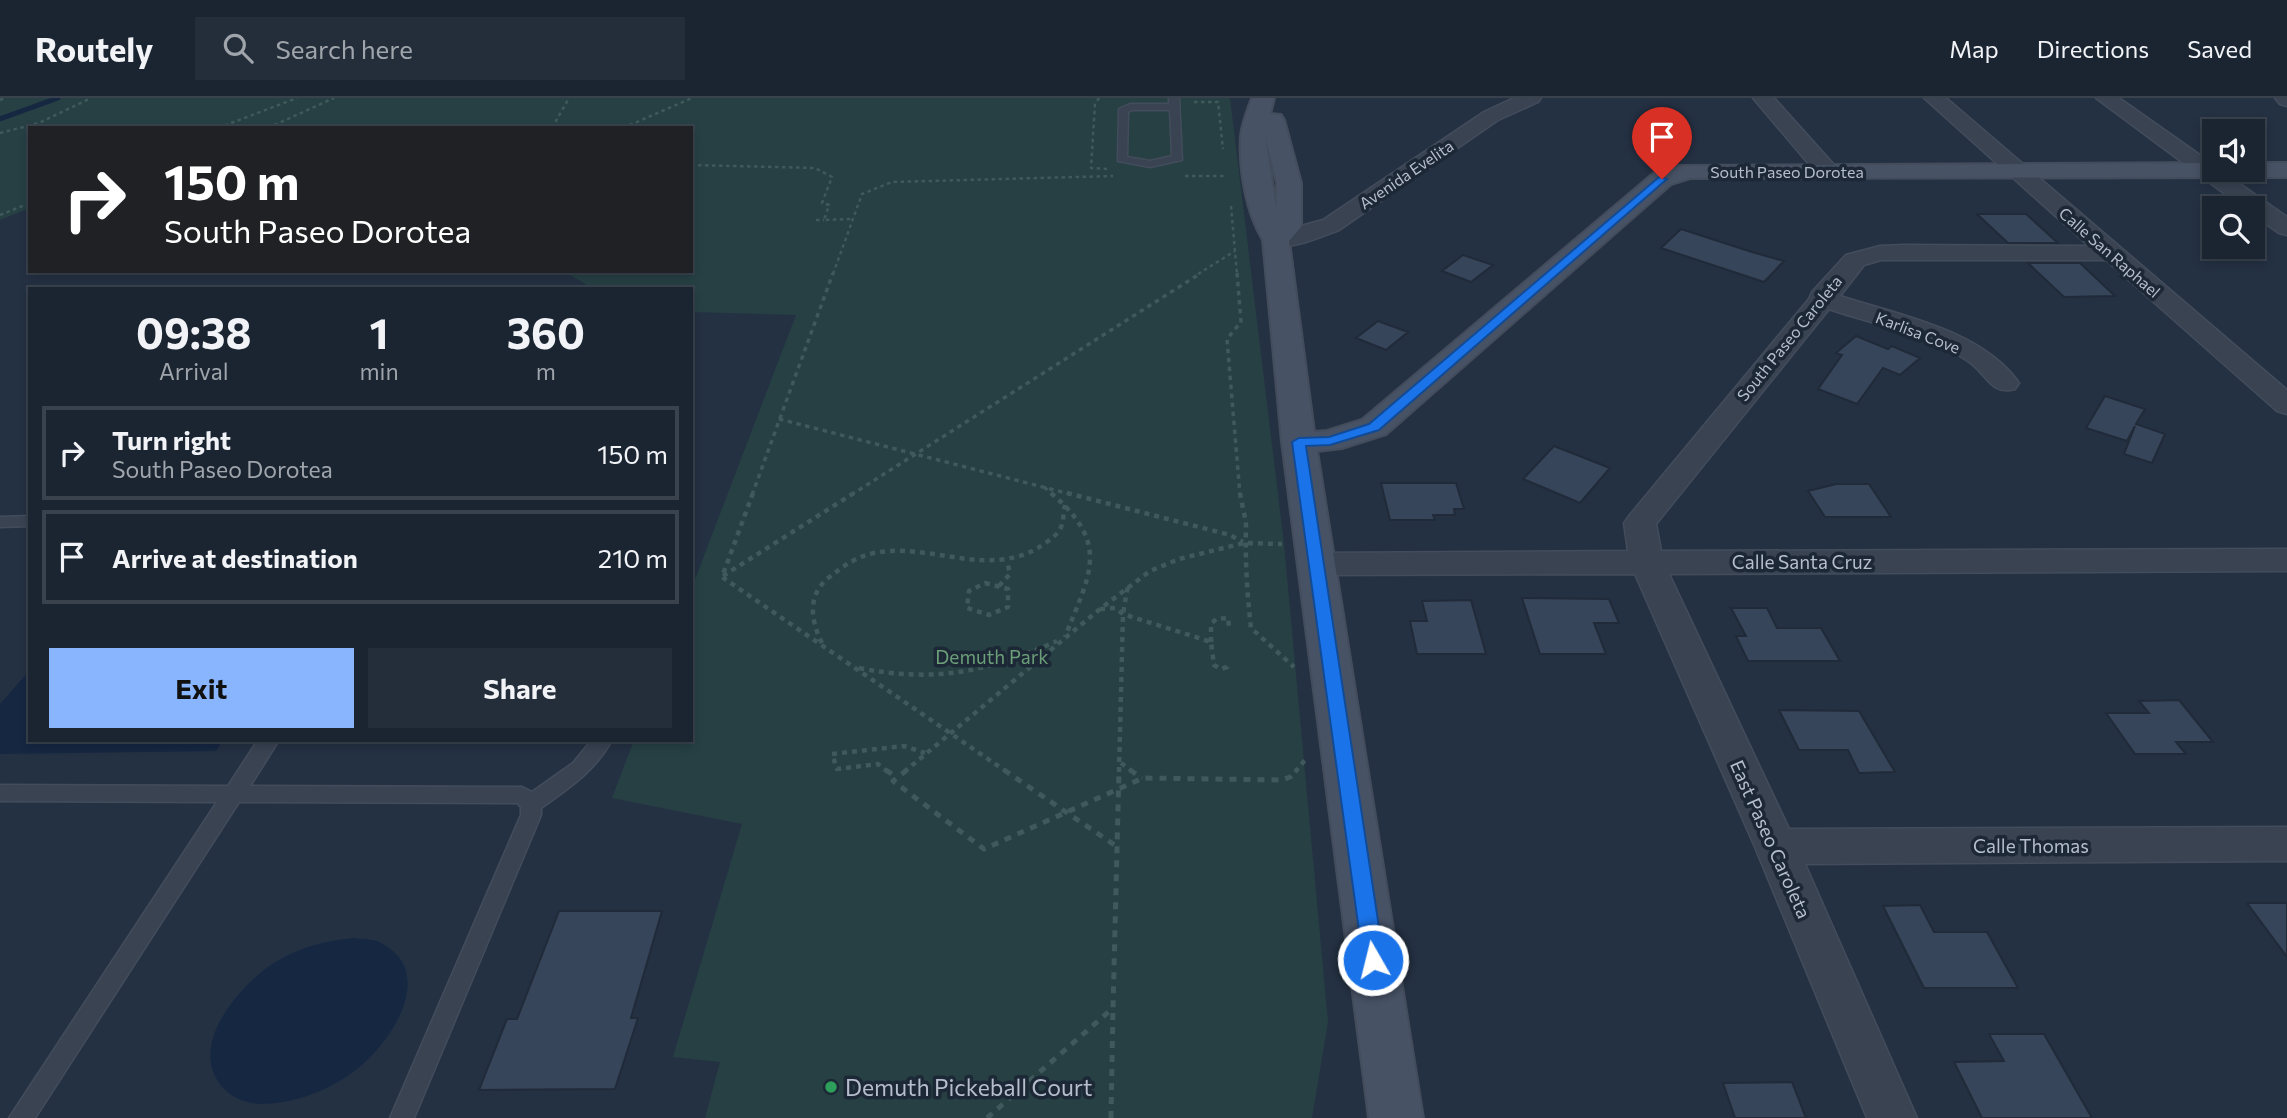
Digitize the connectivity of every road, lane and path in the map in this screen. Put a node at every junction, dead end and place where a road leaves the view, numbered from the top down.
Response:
1 (5, 98) edge
2 (91, 98) edge
3 (297, 98) edge
4 (334, 98) edge
5 (569, 98) edge
6 (692, 98) edge
7 (1099, 98) edge
8 (1264, 98) edge
9 (1531, 98) edge
10 (1763, 98) edge
11 (1934, 98) edge
12 (2106, 98) edge
13 (0, 100) edge
14 (1194, 102) dead end
15 (1175, 103) edge
16 (223, 126) edge
17 (272, 126) edge
18 (553, 126) edge
19 (628, 126) edge
20 (0, 133) edge
21 (1223, 151) dead end
22 (1225, 163) dead end
23 (693, 165) edge
24 (2202, 167) edge
25 (2017, 170) junction
26 (2265, 170) edge
27 (2287, 170) edge
28 (1827, 171) junction
29 (2202, 171) edge
30 (1109, 176) junction
31 (1122, 176) dead end
32 (1177, 176) dead end
33 (1226, 176) junction
34 (1229, 182) dead end
35 (2222, 182) edge
36 (1230, 196) dead end
37 (28, 204) edge
38 (0, 215) edge
39 (853, 219) junction
40 (816, 220) dead end
41 (824, 220) junction
42 (2287, 228) edge
43 (1276, 240) junction
44 (1235, 251) junction
45 (2112, 253) junction
46 (1821, 298) junction
47 (2005, 383) dead end
48 (2287, 405) edge
49 (779, 419) junction
50 (1299, 442) junction
51 (916, 453) junction
52 (1041, 485) junction
53 (1065, 504) junction
54 (28, 521) edge
55 (0, 522) edge
56 (1244, 543) junction
57 (1303, 554) junction
58 (2287, 560) edge
59 (1007, 561) junction
60 (1646, 561) junction
61 (722, 577) junction
62 (999, 586) junction
63 (1128, 586) junction
64 (1100, 609) junction
65 (1123, 614) junction
66 (1228, 627) dead end
67 (1064, 638) junction
68 (1211, 642) junction
69 (823, 646) junction
70 (1226, 663) dead end
71 (854, 667) junction
72 (1294, 667) dead end
73 (950, 733) junction
74 (268, 742) edge
75 (600, 742) edge
76 (925, 754) junction
77 (1305, 760) dead end
78 (1120, 762) junction
79 (896, 778) junction
80 (1143, 778) junction
81 (1120, 790) junction
82 (0, 793) edge
83 (233, 794) junction
84 (531, 803) junction
85 (1067, 813) junction
86 (2287, 844) edge
87 (1776, 847) junction
88 (1119, 848) junction
89 (1113, 1008) junction
90 (21, 1118) edge
91 (402, 1118) edge
92 (987, 1118) edge
93 (1111, 1118) edge
94 (1396, 1118) edge
95 (1892, 1118) edge

1 - 13 path
2 - 20 path
3 - 16 path
4 - 17 path
5 - 18 path
6 - 19 path
7 - 30 path
8 - 43 street
9 - 43 street, Avenida Evelita
10 - 28 street
11 - 25 street, Calle San Raphael
12 - 24 street
14 - 21 path
15 - 15 lane
22 - 33 path
23 - 41 path
25 - 28 street, South Paseo Dorotea
25 - 29 street, South Paseo Dorotea
25 - 45 street, Calle San Raphael
26 - 27 street, South Paseo Dorotea
28 - 50 street, South Paseo Dorotea
30 - 31 path
30 - 39 path
32 - 33 path
33 - 34 path
35 - 42 street
36 - 44 path
37 - 38 path
39 - 41 path
39 - 49 path
40 - 41 path
43 - 50 street
44 - 51 path
44 - 56 path
45 - 46 street, South Paseo Caroleta
45 - 48 street, Calle San Raphael
46 - 47 street, Karlisa Cove
46 - 60 street, South Paseo Caroleta
49 - 51 path
49 - 61 path
50 - 57 street
51 - 52 path
51 - 61 path
52 - 53 path
52 - 56 path
53 - 59 path
53 - 67 path
54 - 55 lane
56 - 57 path
56 - 63 path
56 - 72 path
57 - 60 street, Calle Santa Cruz
57 - 94 street
58 - 60 street, Calle Santa Cruz
59 - 62 path
59 - 69 path
60 - 87 street, East Paseo Caroleta
61 - 69 path
62 - 62 path
63 - 64 path
63 - 65 path
64 - 65 path
64 - 67 path
65 - 68 path
65 - 78 path
66 - 68 path
67 - 71 path
67 - 73 path
68 - 70 path
69 - 71 path
71 - 73 path
73 - 76 path
73 - 85 path
74 - 83 lane
75 - 84 lane
76 - 79 path
76 - 79 path
77 - 80 path
78 - 80 path
78 - 81 path
79 - 85 path
80 - 81 path
81 - 85 path
81 - 88 path
82 - 83 lane
83 - 84 lane
83 - 90 lane
84 - 91 lane
85 - 88 path
86 - 87 street, Calle Thomas
87 - 95 street, East Paseo Caroleta
88 - 89 path
89 - 92 path
89 - 93 path

